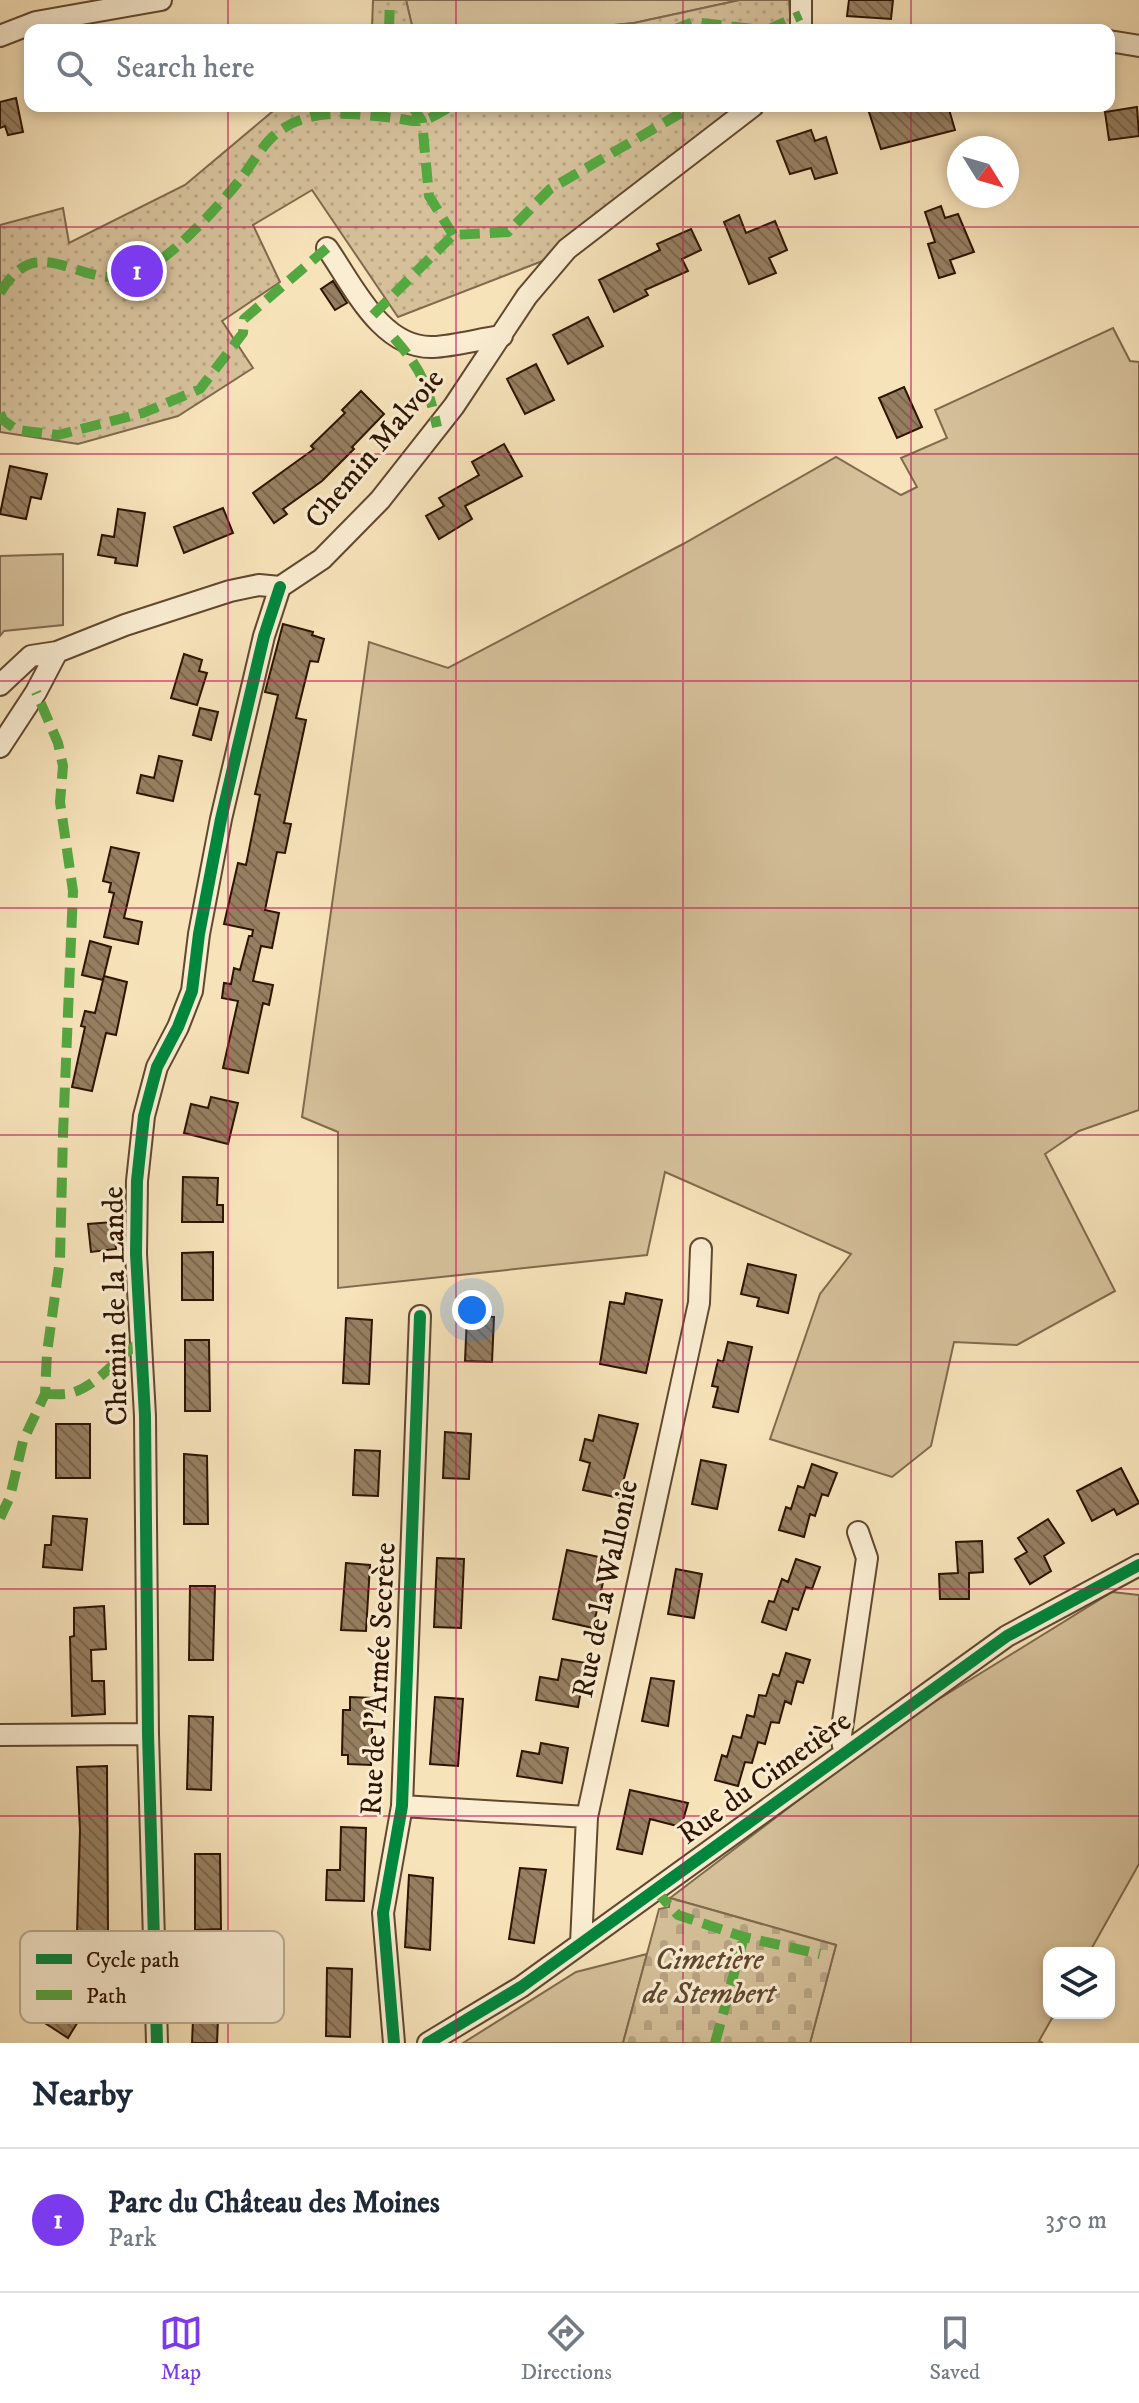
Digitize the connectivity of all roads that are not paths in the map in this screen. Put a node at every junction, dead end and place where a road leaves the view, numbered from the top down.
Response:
1 (161, 0) edge
2 (801, 0) edge
3 (31, 24) edge
4 (801, 24) edge
5 (24, 27) edge
6 (0, 36) edge
7 (1115, 42) edge
8 (1139, 46) edge
9 (745, 112) edge
10 (327, 248) dead end
11 (502, 336) junction
12 (280, 587) junction
13 (57, 652) junction
14 (0, 685) edge
15 (0, 747) edge
16 (701, 1249) dead end
17 (420, 1316) dead end
18 (858, 1532) dead end
19 (1139, 1565) edge
20 (148, 1734) junction
21 (0, 1735) edge
22 (844, 1751) junction
23 (402, 1806) junction
24 (587, 1817) junction
25 (154, 1931) edge
26 (581, 1943) junction
27 (156, 2023) edge
28 (157, 2043) edge
29 (394, 2043) edge
30 (428, 2043) edge

1 - 3 street
2 - 4 street
5 - 6 street
7 - 8 street
9 - 11 street, Chemin Malvoie
10 - 11 street, Chemin Malvoie
11 - 12 street, Chemin Malvoie
12 - 13 street
12 - 20 street, Chemin de la Lande
13 - 14 street
13 - 15 street
16 - 24 street, Rue de la Wallonie
17 - 23 street, Rue de l'Armée Secrète
18 - 22 street, Rue du Cimetière
19 - 22 street, Rue du Cimetière
20 - 21 street
20 - 25 street, Chemin de la Lande
22 - 26 street, Rue du Cimetière
23 - 24 street
23 - 29 street, Rue de l'Armée Secrète
24 - 26 street, Rue de la Wallonie
26 - 30 street, Rue du Cimetière
27 - 28 street, Chemin de la Lande

